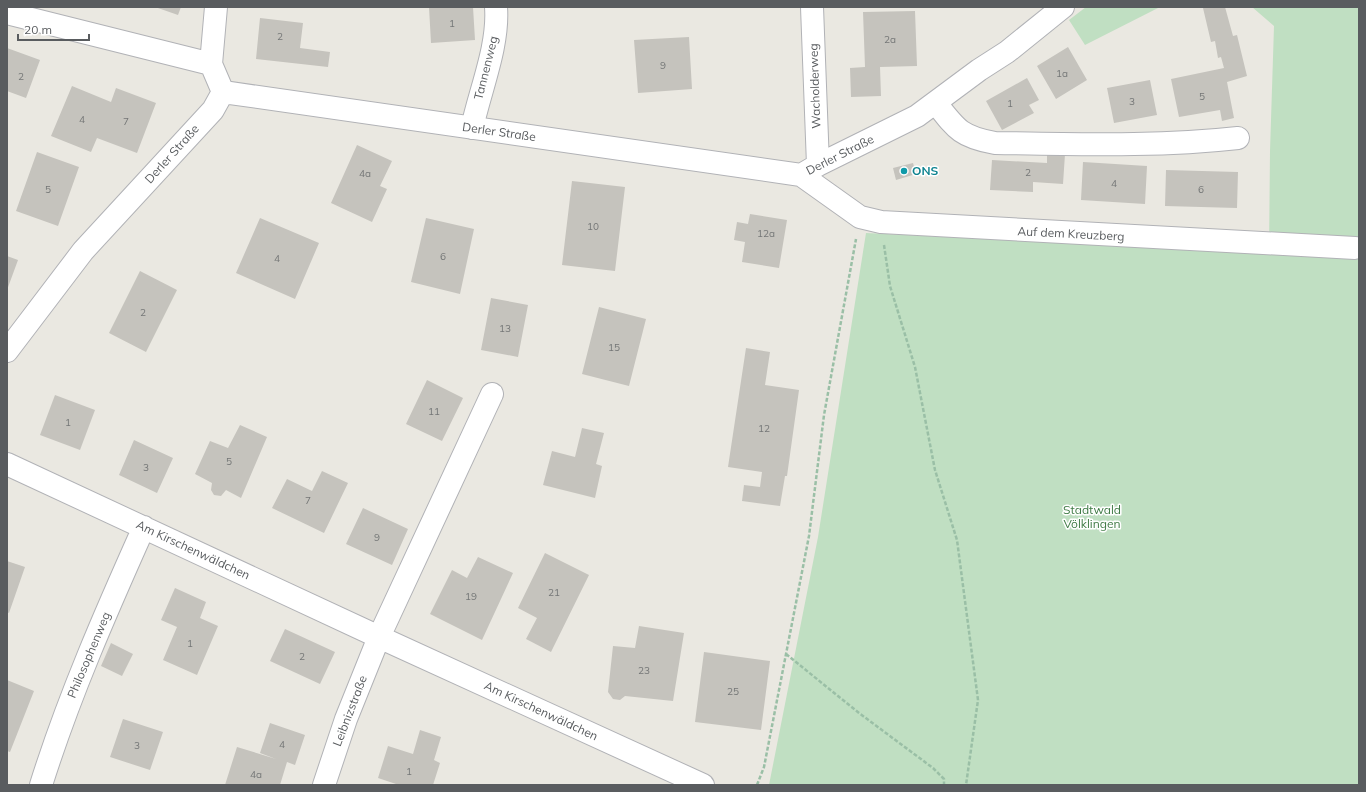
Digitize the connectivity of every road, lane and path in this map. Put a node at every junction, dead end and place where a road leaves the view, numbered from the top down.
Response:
1 (216, 7) edge
2 (496, 7) edge
3 (812, 7) edge
4 (1063, 7) edge
5 (7, 13) edge
6 (211, 64) junction
7 (223, 92) junction
8 (936, 103) junction
9 (472, 128) junction
10 (1238, 138) dead end
11 (809, 170) junction
12 (860, 217) junction
13 (881, 222) junction
14 (1355, 248) dead end
15 (7, 351) edge
16 (492, 394) dead end
17 (7, 464) edge
18 (144, 527) junction
19 (379, 637) junction
20 (786, 654) junction
21 (40, 785) edge
22 (324, 785) edge
23 (703, 785) edge
24 (757, 785) edge
25 (944, 785) edge
26 (966, 785) edge

1 - 6 street
2 - 9 street, Tannenweg
3 - 11 street, Wacholderweg
4 - 8 street, Derler Straße
5 - 6 street
6 - 7 street
7 - 9 street, Derler Straße
7 - 15 street, Derler Straße
8 - 10 street
8 - 11 street, Derler Straße
9 - 11 street, Derler Straße
11 - 12 street, Auf dem Kreuzberg
12 - 13 street, Auf dem Kreuzberg
12 - 20 path
13 - 14 street, Auf dem Kreuzberg
13 - 26 path
16 - 19 street
17 - 18 street, Am Kirschenwäldchen
18 - 19 street, Am Kirschenwäldchen
18 - 21 street, Philosophenweg
19 - 22 street, Leibnizstraße
19 - 23 street, Am Kirschenwäldchen
20 - 24 path
20 - 25 path

